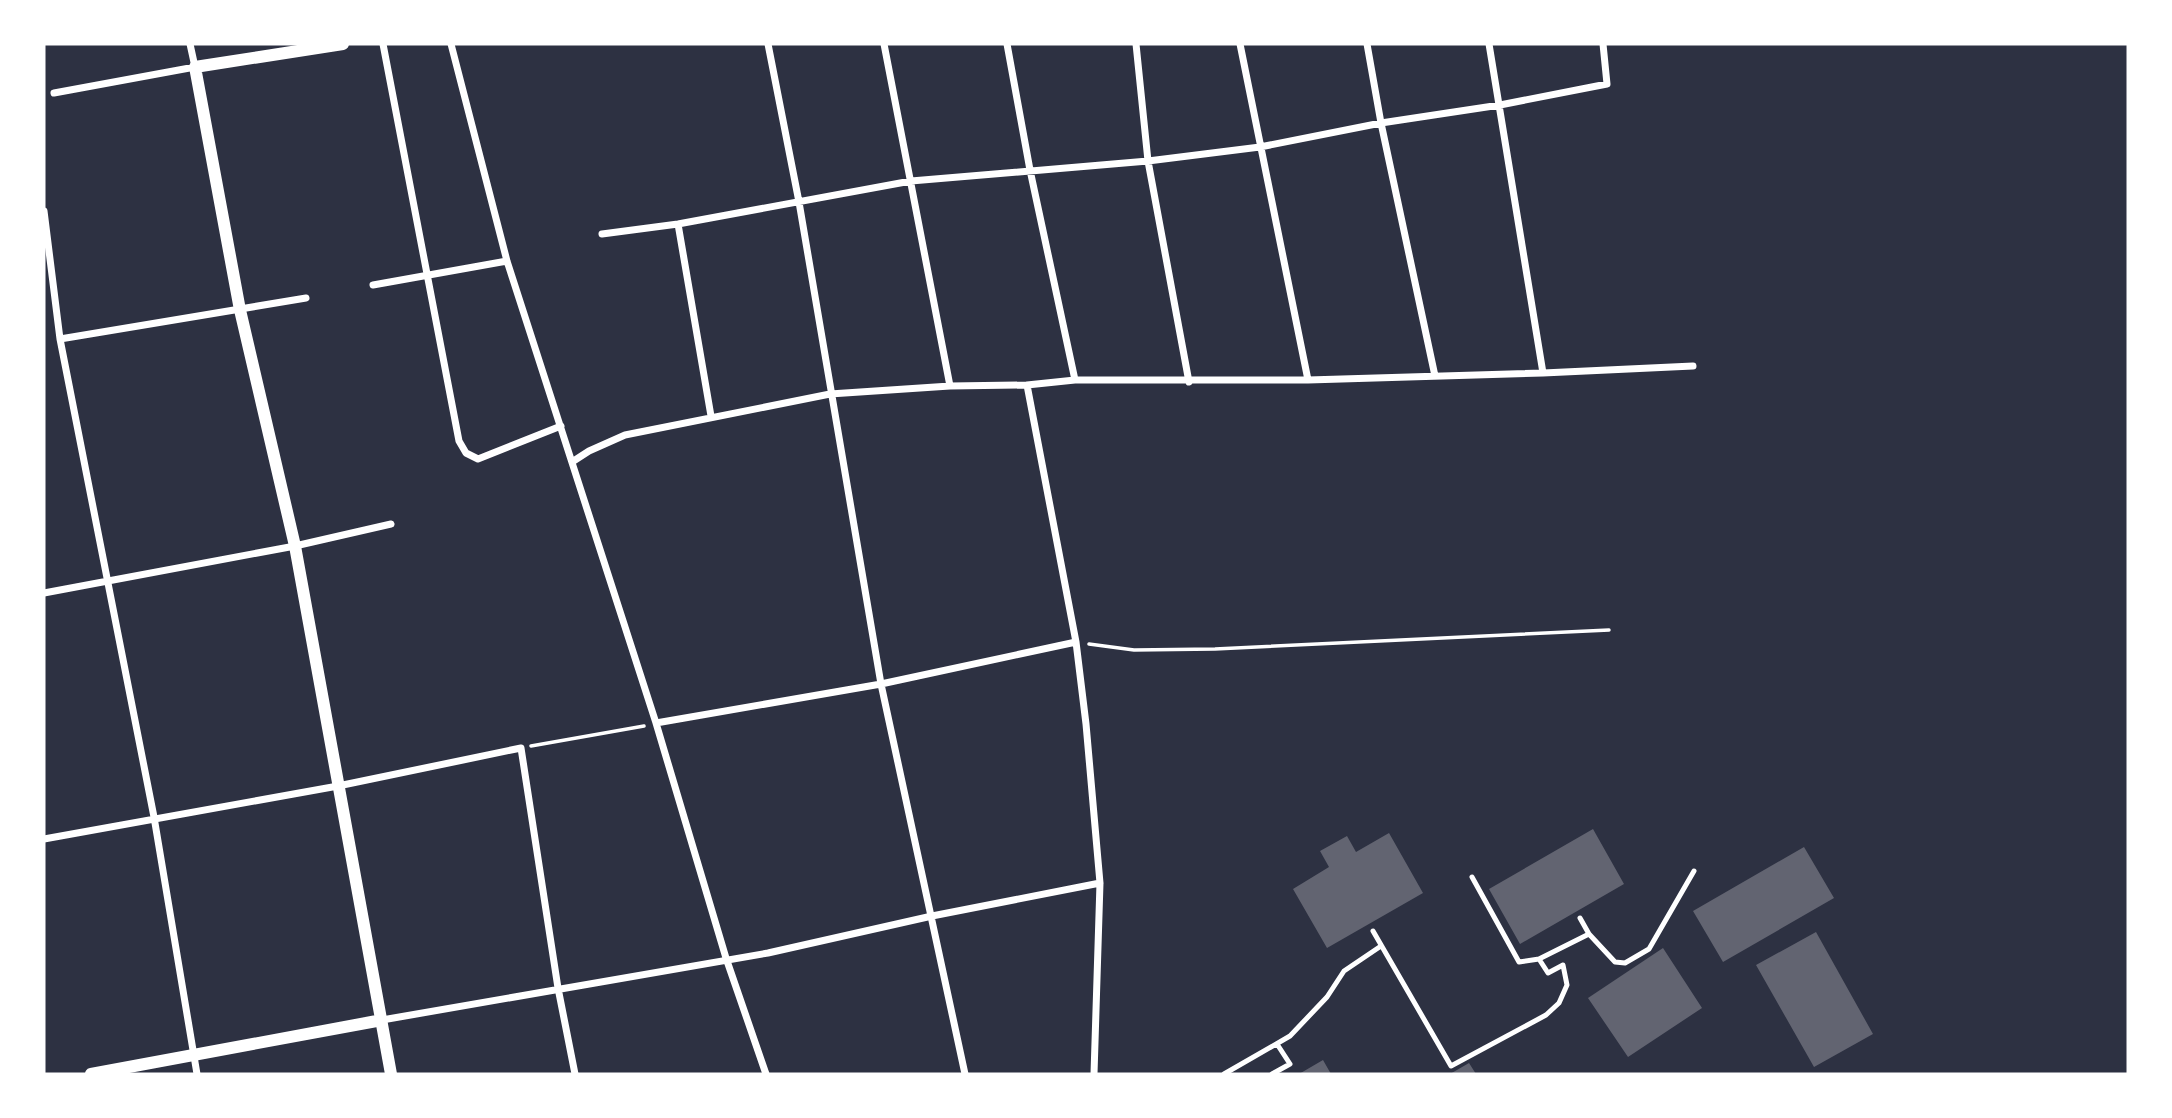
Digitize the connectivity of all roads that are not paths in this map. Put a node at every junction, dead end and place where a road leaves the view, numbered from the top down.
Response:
1 (190, 44) edge
2 (343, 44) edge
3 (383, 44) edge
4 (451, 44) edge
5 (768, 44) edge
6 (884, 44) edge
7 (1007, 44) edge
8 (1136, 44) edge
9 (1240, 44) edge
10 (1367, 44) edge
11 (1489, 44) edge
12 (1604, 44) edge
13 (195, 67) junction
14 (54, 93) dead end
15 (1500, 105) junction
16 (1381, 123) junction
17 (1260, 148) junction
18 (1149, 161) junction
19 (1030, 170) junction
20 (911, 181) junction
21 (799, 202) junction
22 (44, 211) edge
23 (678, 224) junction
24 (602, 234) dead end
25 (507, 261) junction
26 (429, 276) junction
27 (373, 285) dead end
28 (306, 298) dead end
29 (240, 310) junction
30 (60, 339) junction
31 (1693, 366) dead end
32 (1543, 373) junction
33 (1435, 376) junction
34 (1075, 380) junction
35 (1308, 380) junction
36 (1189, 382) junction
37 (1027, 385) junction
38 (950, 386) junction
39 (830, 394) junction
40 (711, 416) junction
41 (561, 426) junction
42 (572, 462) junction
43 (391, 524) dead end
44 (295, 546) junction
45 (108, 580) junction
46 (44, 593) edge
47 (1076, 642) junction
48 (881, 684) junction
49 (656, 723) junction
50 (338, 786) junction
51 (154, 817) junction
52 (44, 839) edge
53 (1694, 871) dead end
54 (1472, 877) dead end
55 (1100, 883) junction
56 (932, 916) junction
57 (1580, 918) dead end
58 (1373, 931) dead end
59 (1588, 934) junction
60 (1381, 946) junction
61 (1554, 951) junction
62 (726, 958) junction
63 (1539, 959) junction
64 (1563, 965) junction
65 (558, 988) junction
66 (382, 1020) junction
67 (1277, 1044) junction
68 (194, 1056) junction
69 (91, 1074) edge
70 (197, 1074) edge
71 (391, 1074) edge
72 (575, 1074) edge
73 (766, 1074) edge
74 (965, 1074) edge
75 (1094, 1074) edge
76 (1224, 1074) edge
77 (1272, 1074) edge

1 - 13 street
2 - 13 street
3 - 26 street
4 - 25 street
5 - 21 street
6 - 20 street
7 - 19 street
8 - 18 street
9 - 17 street
10 - 16 street
11 - 15 street
12 - 15 street
13 - 14 street
13 - 29 street
15 - 16 street
15 - 32 street
16 - 17 street
16 - 33 street
17 - 18 street
17 - 35 street
18 - 19 street
18 - 36 street
19 - 20 street
19 - 34 street
20 - 21 street
20 - 38 street
21 - 23 street
21 - 39 street
22 - 30 street
23 - 24 street
23 - 40 street
25 - 26 street
25 - 41 street
26 - 27 street
26 - 41 street
28 - 29 street
29 - 30 street
29 - 44 street
30 - 45 street
31 - 32 street
32 - 33 street
33 - 35 street
34 - 36 street
34 - 37 street
35 - 36 street
37 - 38 street
37 - 47 street
38 - 39 street
39 - 40 street
39 - 48 street
40 - 42 street
41 - 42 street
42 - 49 street
43 - 44 street
44 - 45 street
44 - 50 street
45 - 46 street
45 - 51 street
47 - 48 street
47 - 55 street
48 - 49 street
48 - 56 street
49 - 62 street
50 - 51 street
50 - 65 street
50 - 66 street
51 - 52 street
51 - 68 street
53 - 59 lane
54 - 63 lane
55 - 56 street
55 - 75 street
56 - 62 street
56 - 74 street
57 - 59 lane
58 - 60 lane
59 - 61 lane
60 - 64 lane
60 - 67 lane
61 - 63 lane
61 - 64 lane
62 - 65 street
62 - 73 street
63 - 64 lane
65 - 66 street
65 - 72 street
66 - 68 street
66 - 71 street
67 - 76 lane
67 - 77 lane
68 - 69 street
68 - 70 street

